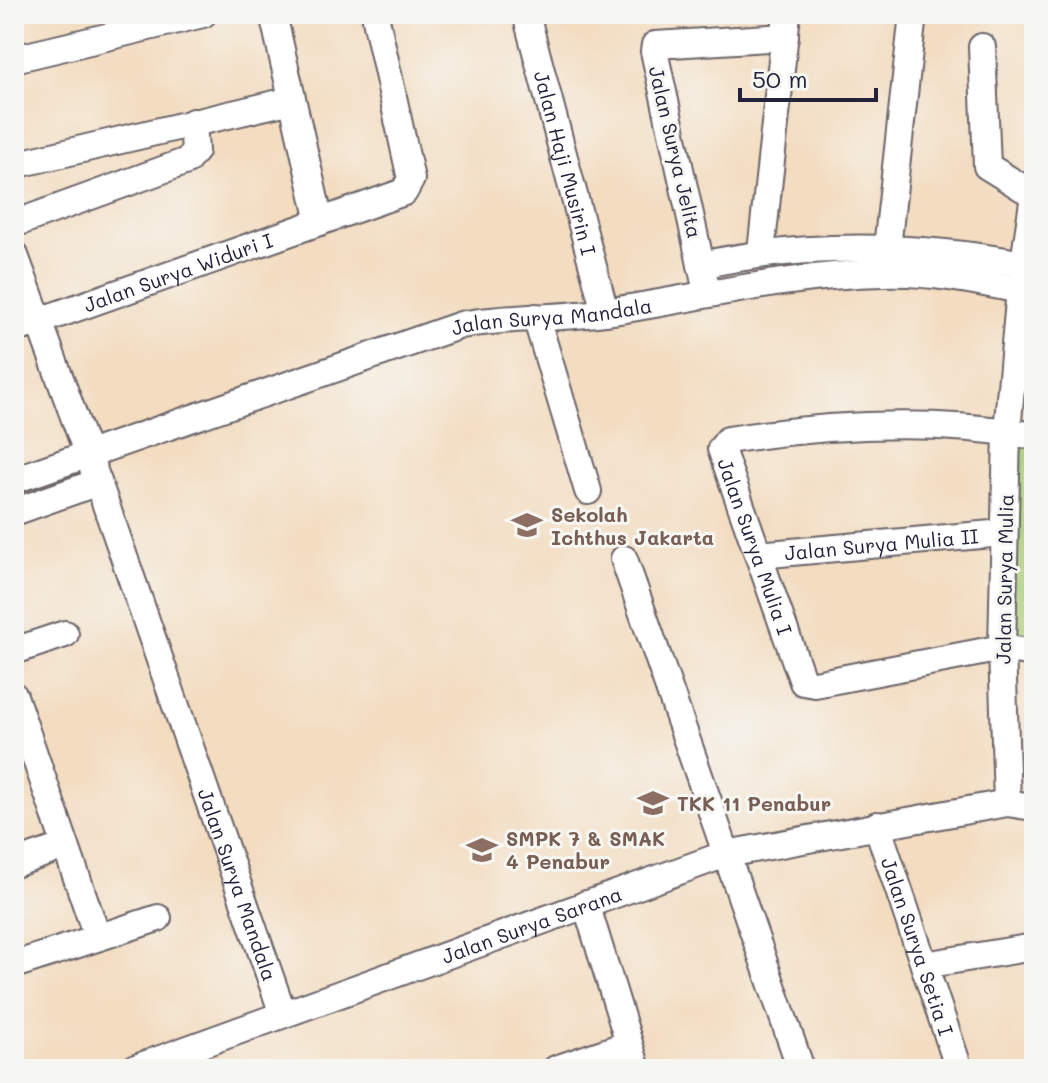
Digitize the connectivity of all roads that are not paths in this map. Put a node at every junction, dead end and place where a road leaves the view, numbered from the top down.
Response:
1 (203, 14) edge
2 (273, 14) edge
3 (526, 14) edge
4 (913, 14) edge
5 (376, 19) dead end
6 (786, 25) edge
7 (982, 47) dead end
8 (14, 59) edge
9 (292, 100) junction
10 (193, 122) junction
11 (14, 165) edge
12 (320, 222) junction
13 (14, 224) edge
14 (887, 248) junction
15 (761, 252) junction
16 (14, 253) edge
17 (701, 265) junction
18 (1028, 278) edge
19 (707, 292) junction
20 (605, 312) junction
21 (536, 317) junction
22 (26, 326) edge
23 (1007, 431) junction
24 (1034, 436) edge
25 (88, 454) junction
26 (14, 480) edge
27 (98, 482) junction
28 (588, 491) dead end
29 (14, 512) edge
30 (1003, 533) junction
31 (758, 555) junction
32 (624, 559) dead end
33 (65, 634) dead end
34 (1002, 648) junction
35 (14, 651) edge
36 (1034, 653) edge
37 (14, 696) edge
38 (23, 751) edge
39 (1007, 803) junction
40 (1034, 807) edge
41 (877, 825) junction
42 (65, 846) junction
43 (726, 854) junction
44 (14, 864) edge
45 (586, 904) junction
46 (158, 918) dead end
47 (97, 936) junction
48 (1034, 947) edge
49 (14, 965) edge
50 (924, 965) junction
51 (283, 1014) junction
52 (629, 1044) junction
53 (175, 1062) edge
54 (133, 1069) edge
55 (556, 1069) edge
56 (637, 1069) edge
57 (801, 1069) edge
58 (959, 1069) edge

1 - 8 street
2 - 9 street
3 - 20 street, Jalan Haji Musirin I
4 - 14 street
5 - 12 street, Jalan Surya Widuri I
6 - 15 street, Jalan Surya Jelita
6 - 17 street, Jalan Surya Jelita
7 - 18 street, Jalan Surya Mulia
9 - 10 street
9 - 12 street
10 - 11 street
10 - 13 street
12 - 22 street, Jalan Surya Widuri I
14 - 15 street
14 - 18 street
15 - 17 street
16 - 22 street, Jalan Surya Mandala
17 - 19 street, Jalan Surya Jelita
18 - 19 street, Jalan Surya Mandala
18 - 23 street, Jalan Surya Mulia
19 - 20 street, Jalan Surya Mandala
20 - 21 street, Jalan Surya Mandala
21 - 25 street, Jalan Surya Mandala
21 - 28 street
22 - 25 street, Jalan Surya Mandala
23 - 24 street
23 - 30 street, Jalan Surya Mulia
23 - 31 street, Jalan Surya Mulia I
25 - 26 street, Jalan Surya Mandala
25 - 27 street, Jalan Surya Mandala
27 - 29 street
27 - 51 street, Jalan Surya Mandala
30 - 31 street, Jalan Surya Mulia II
30 - 34 street, Jalan Surya Mulia
31 - 34 street, Jalan Surya Mulia I
32 - 43 street
33 - 35 street
34 - 36 street
34 - 39 street, Jalan Surya Mulia
37 - 38 street
38 - 42 street
39 - 40 street, Jalan Surya Sarana
39 - 41 street, Jalan Surya Sarana
41 - 43 street, Jalan Surya Sarana
41 - 50 street, Jalan Surya Setia I
42 - 44 street
42 - 47 street
43 - 45 street, Jalan Surya Sarana
43 - 57 street
45 - 51 street, Jalan Surya Sarana
45 - 52 street
46 - 47 street
47 - 49 street
48 - 50 street
50 - 58 street, Jalan Surya Setia I
51 - 53 street, Jalan Surya Sarana
52 - 55 street
52 - 56 street
53 - 54 street, Jalan Surya Sarana

